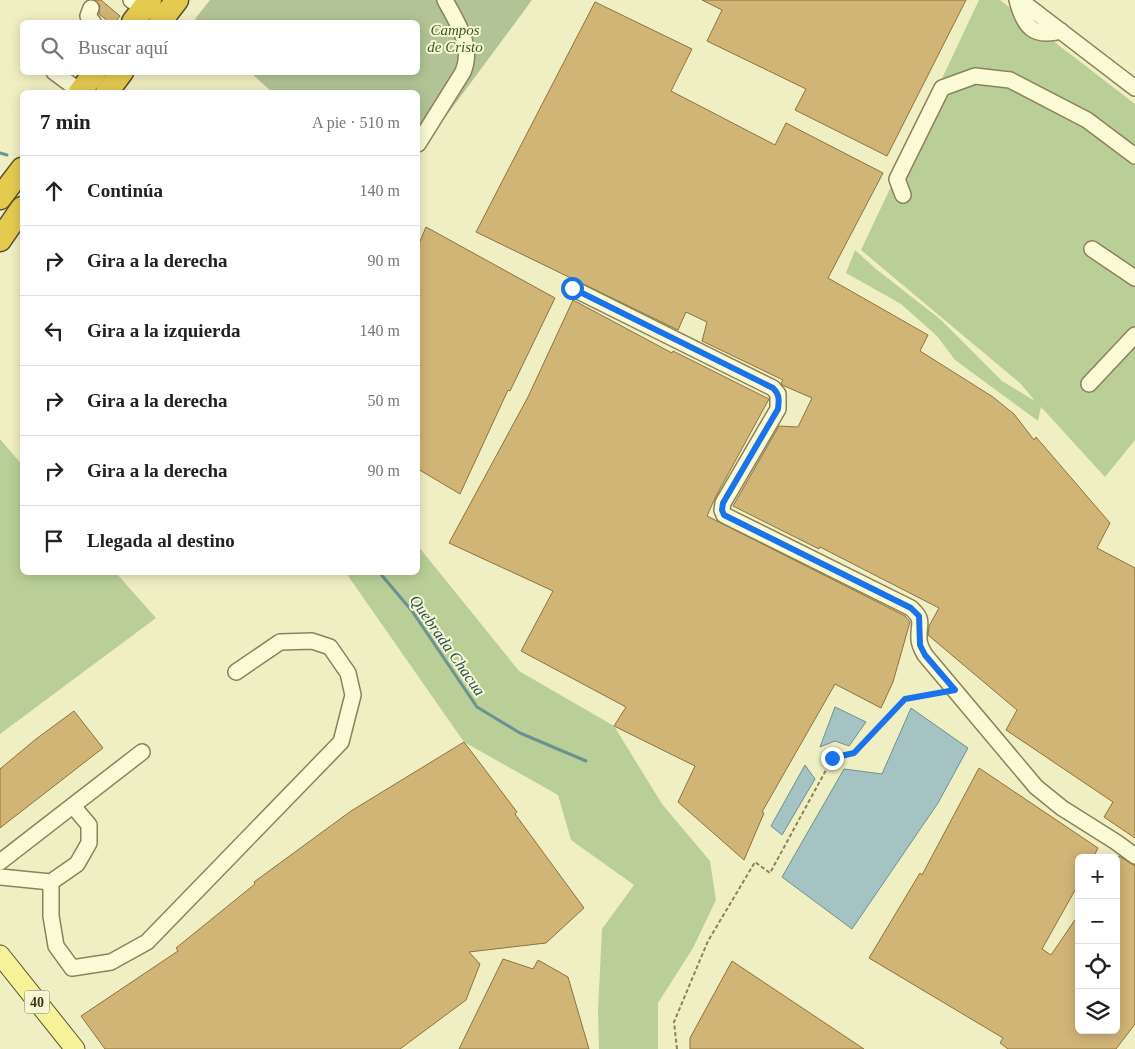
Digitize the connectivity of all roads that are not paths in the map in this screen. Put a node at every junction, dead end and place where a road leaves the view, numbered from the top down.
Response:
1 (177, 0) edge
2 (446, 0) edge
3 (1019, 0) edge
4 (143, 11) edge
5 (58, 75) edge
6 (93, 75) edge
7 (120, 75) edge
8 (1135, 88) edge
9 (77, 90) edge
10 (82, 90) edge
11 (108, 90) edge
12 (420, 141) edge
13 (1135, 156) edge
14 (20, 171) edge
15 (903, 195) dead end
16 (0, 198) edge
17 (20, 209) edge
18 (20, 210) edge
19 (0, 230) edge
20 (0, 240) edge
21 (1092, 249) dead end
22 (1135, 278) edge
23 (572, 288) dead end
24 (1135, 336) edge
25 (1089, 384) dead end
26 (236, 672) dead end
27 (142, 752) dead end
28 (73, 806) junction
29 (1135, 856) edge
30 (0, 862) edge
31 (0, 877) edge
32 (51, 882) junction
33 (0, 955) edge
34 (75, 1049) edge

1 - 4 highway
2 - 12 street
3 - 8 street
5 - 9 street
6 - 10 highway
7 - 11 highway
13 - 15 street
14 - 16 highway
17 - 19 highway
18 - 20 highway
21 - 22 street
23 - 29 street
24 - 25 street
26 - 32 street
27 - 28 street
28 - 30 street
28 - 32 street
31 - 32 street
33 - 34 main road, 40

